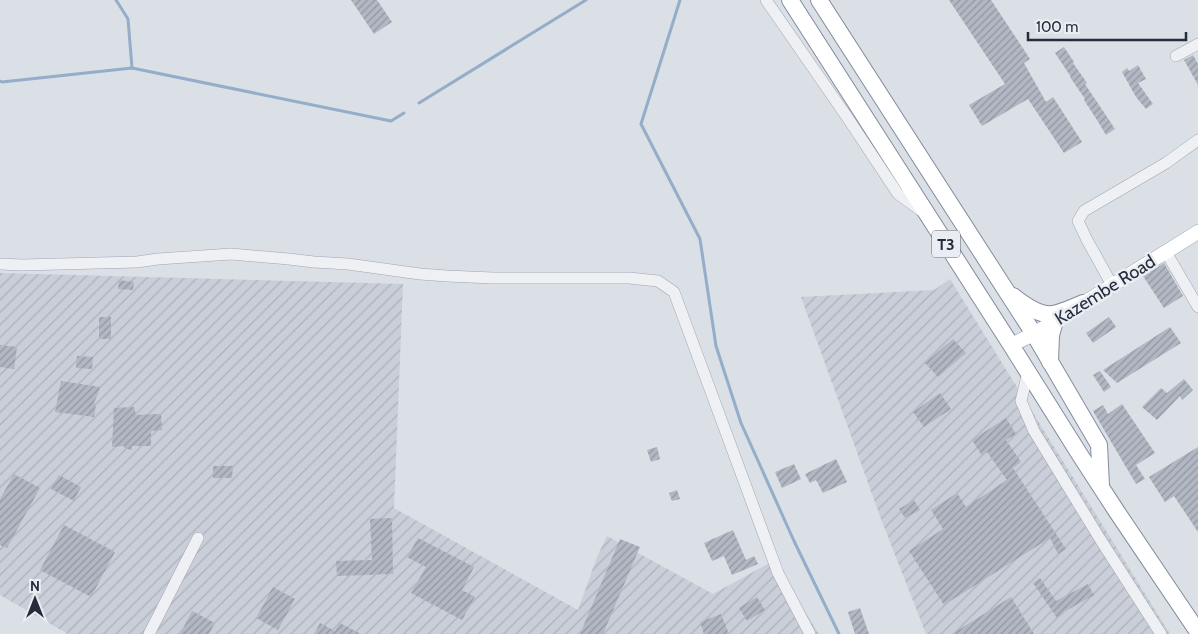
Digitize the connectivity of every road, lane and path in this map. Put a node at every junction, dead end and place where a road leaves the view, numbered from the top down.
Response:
1 (766, 0) edge
2 (790, 0) edge
3 (819, 0) edge
4 (1198, 44) edge
5 (1176, 56) dead end
6 (1198, 140) edge
7 (929, 216) junction
8 (1198, 232) edge
9 (1166, 252) junction
10 (0, 264) edge
11 (1112, 286) junction
12 (1005, 290) junction
13 (1083, 303) junction
14 (1198, 307) edge
15 (1055, 321) junction
16 (1034, 334) junction
17 (1011, 346) junction
18 (1050, 362) junction
19 (1028, 372) junction
20 (1101, 489) junction
21 (198, 538) dead end
22 (1198, 632) edge
23 (149, 634) edge
24 (810, 634) edge
25 (1161, 634) edge

1 - 7 street
2 - 7 highway, T3
3 - 12 highway, T3
4 - 5 street
6 - 11 street
7 - 17 highway, T3
8 - 9 main road, Kazembe Road
9 - 11 main road, Kazembe Road
9 - 14 street
10 - 24 street
11 - 13 main road, Kazembe Road
12 - 13 highway
12 - 16 highway, T3
13 - 15 main road, Kazembe Road
15 - 16 main road, Kazembe Road
15 - 18 highway
16 - 17 main road, Kazembe Road
16 - 18 highway, T3
17 - 19 highway, T3
18 - 20 highway, T3
19 - 20 highway, T3
19 - 25 street
20 - 22 highway, T3
21 - 23 street

